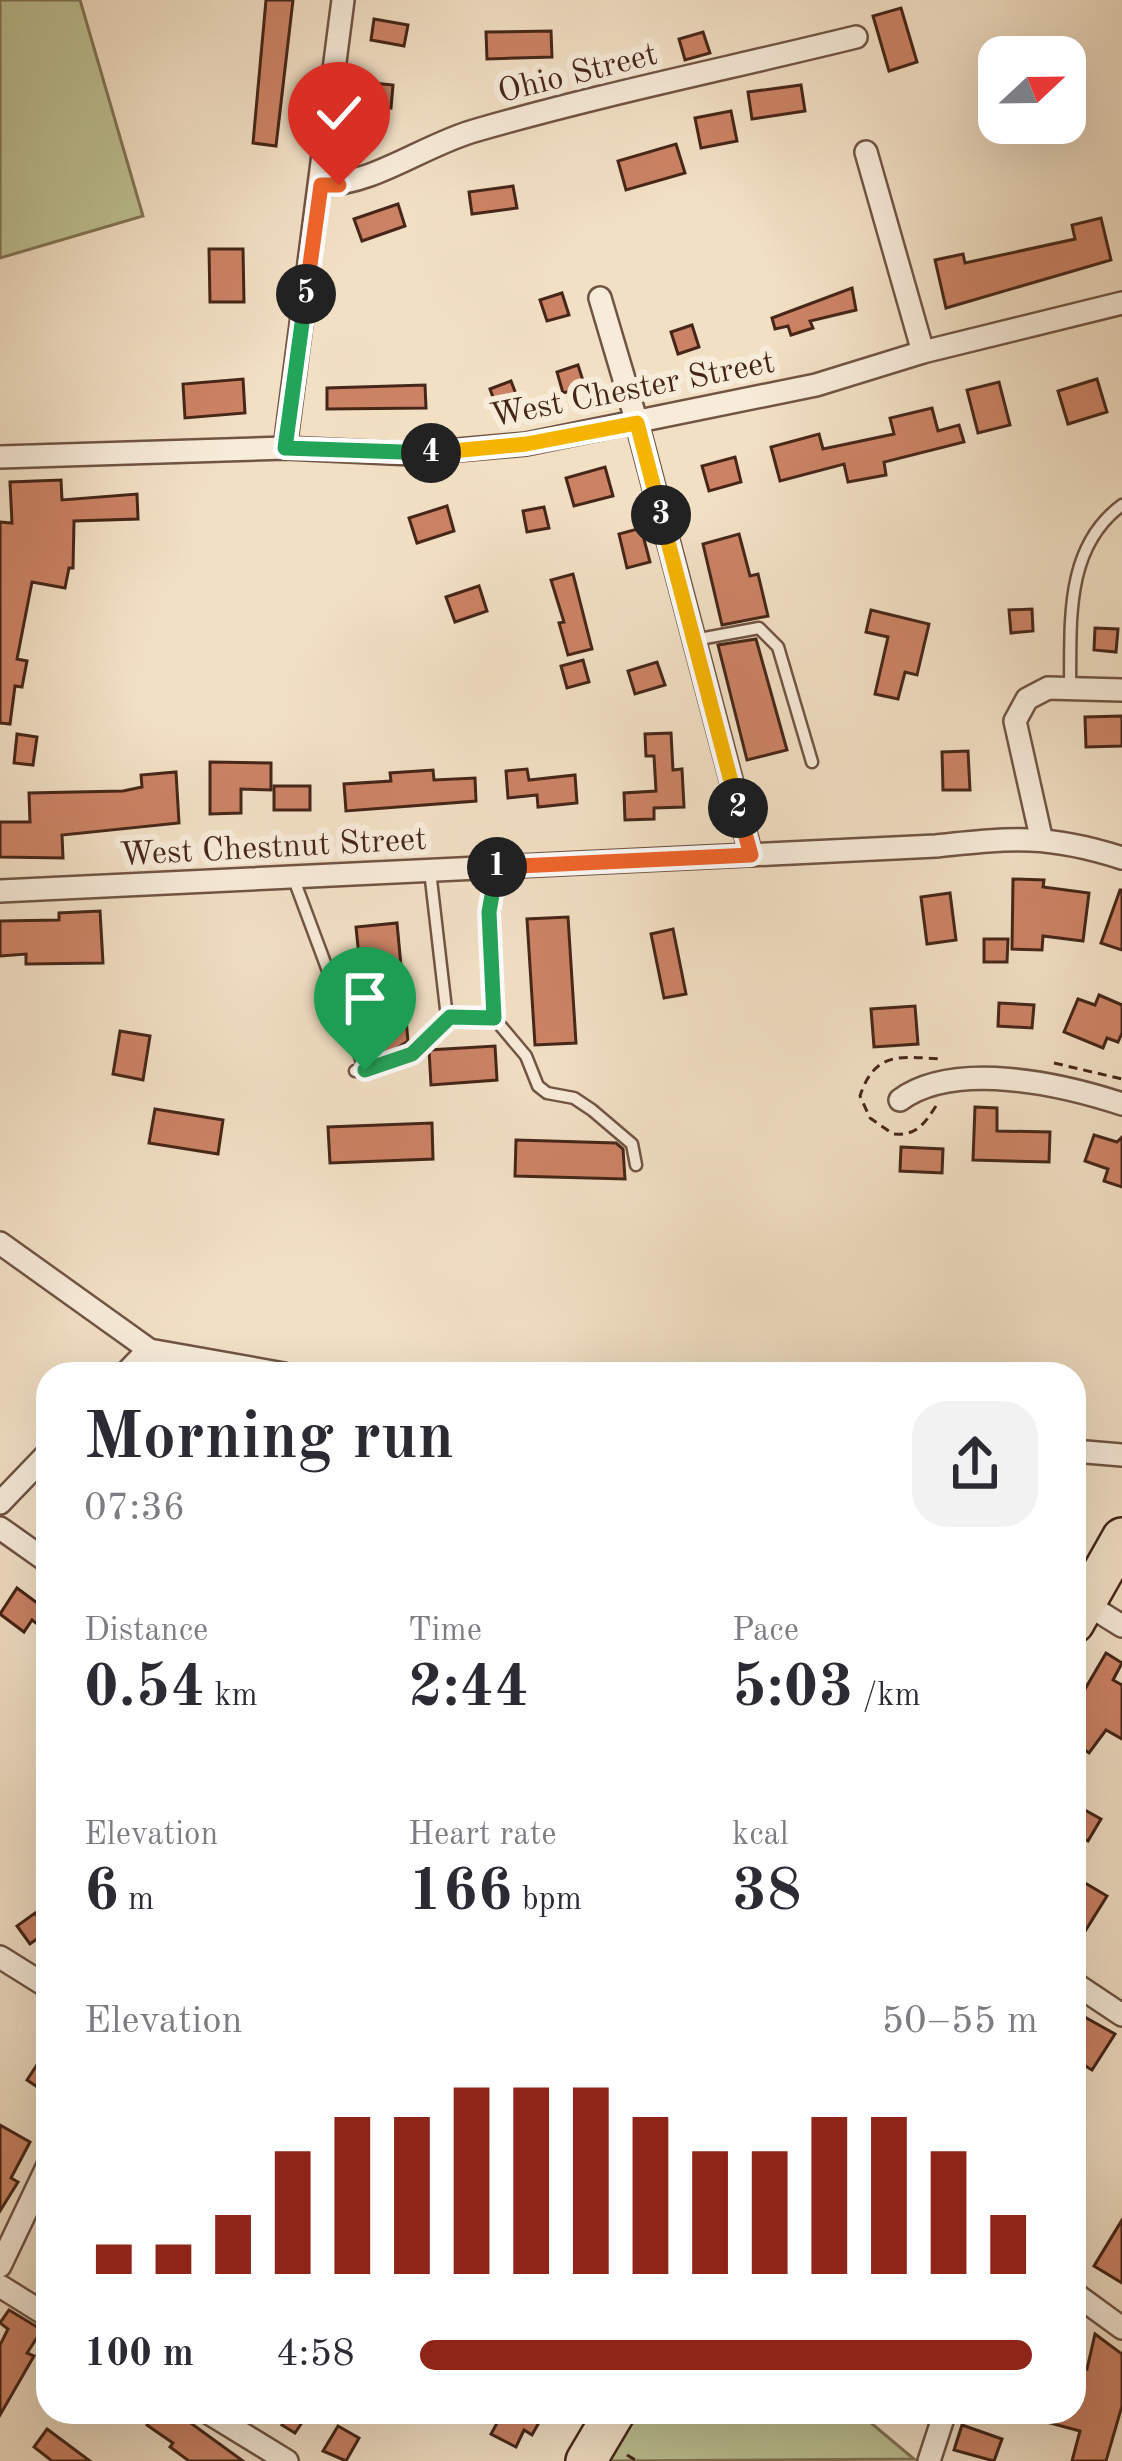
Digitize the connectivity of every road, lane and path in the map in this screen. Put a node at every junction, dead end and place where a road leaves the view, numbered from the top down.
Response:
1 (343, 0) edge
2 (856, 37) dead end
3 (866, 152) dead end
4 (321, 185) junction
5 (600, 298) dead end
6 (1122, 303) edge
7 (923, 352) junction
8 (637, 423) junction
9 (285, 448) junction
10 (0, 457) edge
11 (1122, 505) edge
12 (694, 640) junction
13 (1070, 688) junction
14 (1122, 689) edge
15 (812, 762) dead end
16 (1041, 837) junction
17 (751, 855) junction
18 (1122, 858) edge
19 (494, 867) junction
20 (430, 871) junction
21 (293, 877) junction
22 (0, 891) edge
23 (450, 1017) junction
24 (494, 1018) junction
25 (900, 1100) dead end
26 (1122, 1104) edge
27 (636, 1165) dead end
28 (0, 1243) edge
29 (148, 1349) junction
30 (136, 1362) edge
31 (166, 1362) edge
32 (219, 1362) edge
33 (1086, 1452) edge
34 (1122, 1455) edge
35 (36, 1466) edge
36 (0, 1503) edge
37 (0, 1528) edge
38 (1122, 1538) edge
39 (36, 1554) edge
40 (1086, 1602) edge
41 (1086, 1615) edge
42 (1122, 1626) edge
43 (0, 1958) edge
44 (36, 1980) edge
45 (1086, 1989) edge
46 (1119, 2005) edge
47 (36, 2190) edge
48 (0, 2266) edge
49 (0, 2286) edge
50 (1086, 2302) edge
51 (36, 2308) edge
52 (1122, 2328) edge
53 (227, 2424) edge
54 (608, 2424) edge
55 (941, 2424) edge
56 (287, 2461) edge
57 (586, 2461) edge
58 (929, 2461) edge

1 - 4 street
2 - 4 street, Ohio Street
3 - 7 street
4 - 9 street
5 - 8 street
6 - 7 street, West Chester Street
7 - 8 street, West Chester Street
8 - 9 street, West Chester Street
8 - 12 street
9 - 10 street, West Chester Street
11 - 13 lane
12 - 15 lane
12 - 17 street
13 - 14 street
13 - 16 street
16 - 17 street, West Chestnut Street
16 - 18 street, West Chestnut Street
17 - 19 street, West Chestnut Street
19 - 20 street, West Chestnut Street
19 - 24 lane
20 - 21 street, West Chestnut Street
20 - 23 lane
21 - 22 street, West Chestnut Street
21 - 23 lane
23 - 24 lane
24 - 27 lane
25 - 26 street
28 - 29 street
29 - 30 street
29 - 31 street
29 - 32 street
33 - 34 street
35 - 36 street
37 - 39 street
38 - 40 highway
41 - 42 street
43 - 44 street
45 - 46 street
47 - 48 street
49 - 51 street
50 - 52 street
53 - 56 street
54 - 57 highway
55 - 58 street

